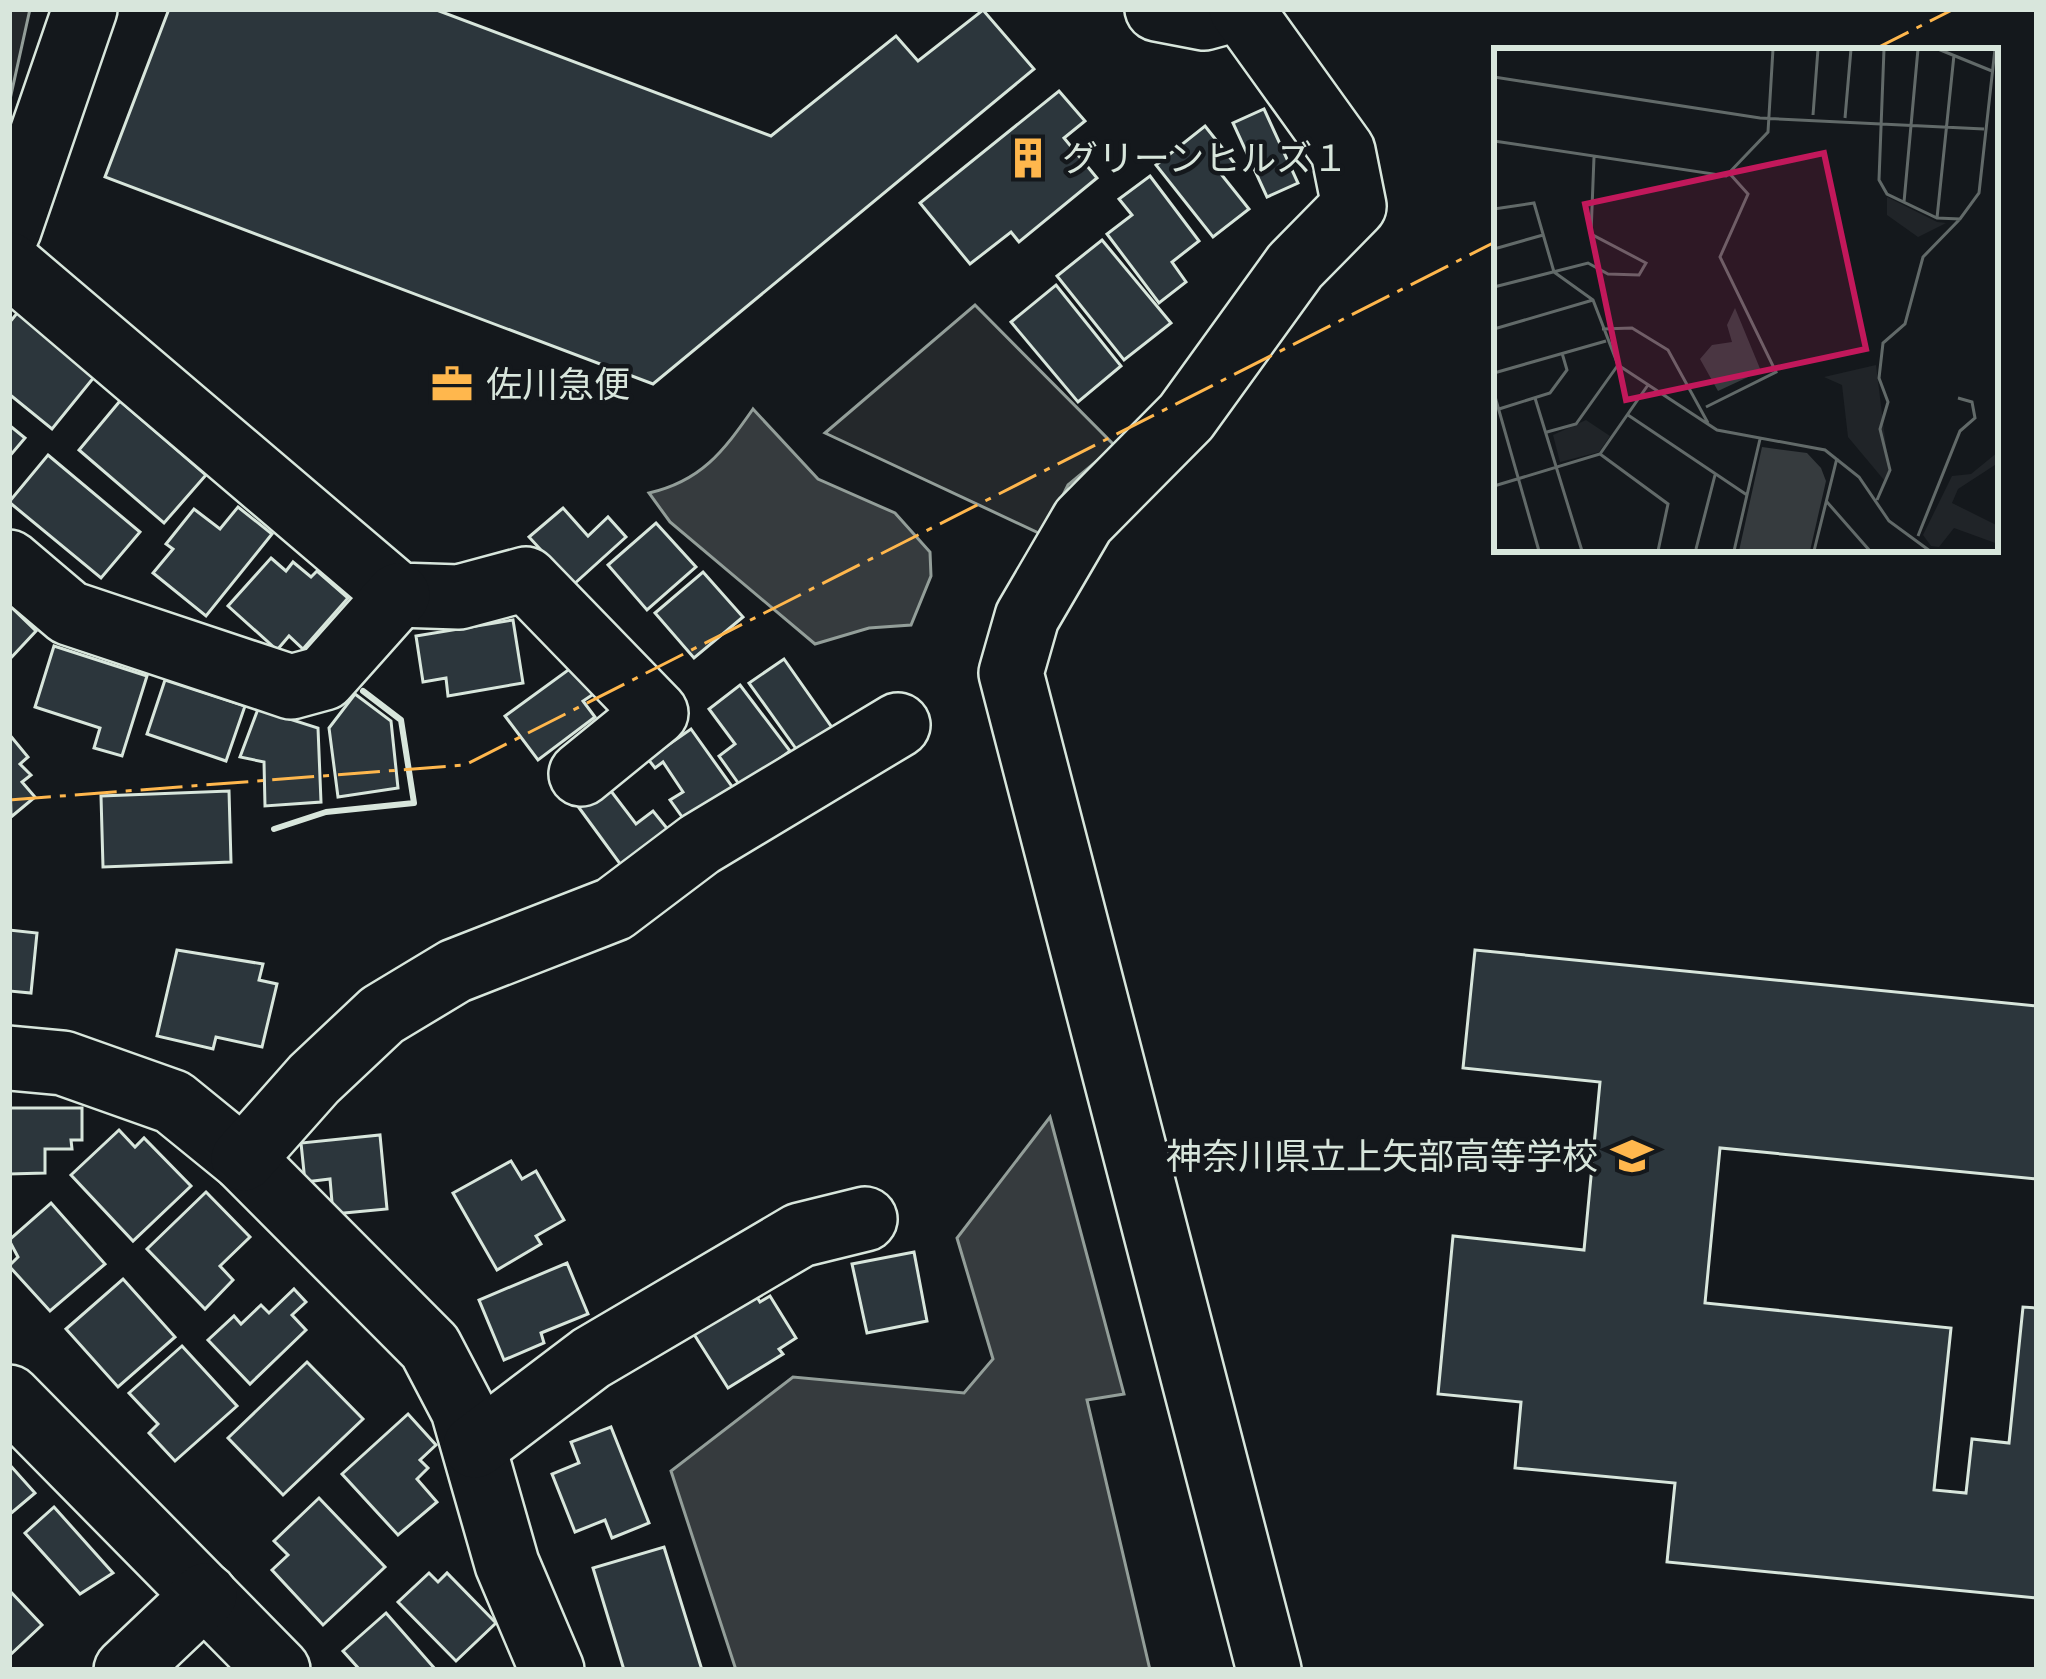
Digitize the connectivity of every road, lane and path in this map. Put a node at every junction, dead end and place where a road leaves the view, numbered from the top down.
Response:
1 (85, 9) edge
2 (1157, 9) edge
3 (1239, 9) edge
4 (9, 230) edge
5 (9, 264) edge
6 (9, 562) edge
7 (398, 595) junction
8 (898, 725) dead end
9 (581, 774) dead end
10 (9, 1058) edge
11 (243, 1159) junction
12 (865, 1220) dead end
13 (9, 1397) edge
14 (475, 1445) junction
15 (205, 1595) junction
16 (126, 1670) edge
17 (278, 1670) edge
18 (552, 1670) edge
19 (1269, 1670) edge

1 - 4 street
2 - 3 street
3 - 19 street
5 - 7 street
6 - 7 street
7 - 9 street
8 - 11 street
10 - 11 street
11 - 14 street
12 - 14 street
13 - 15 street
14 - 18 street
15 - 16 street
15 - 17 street

